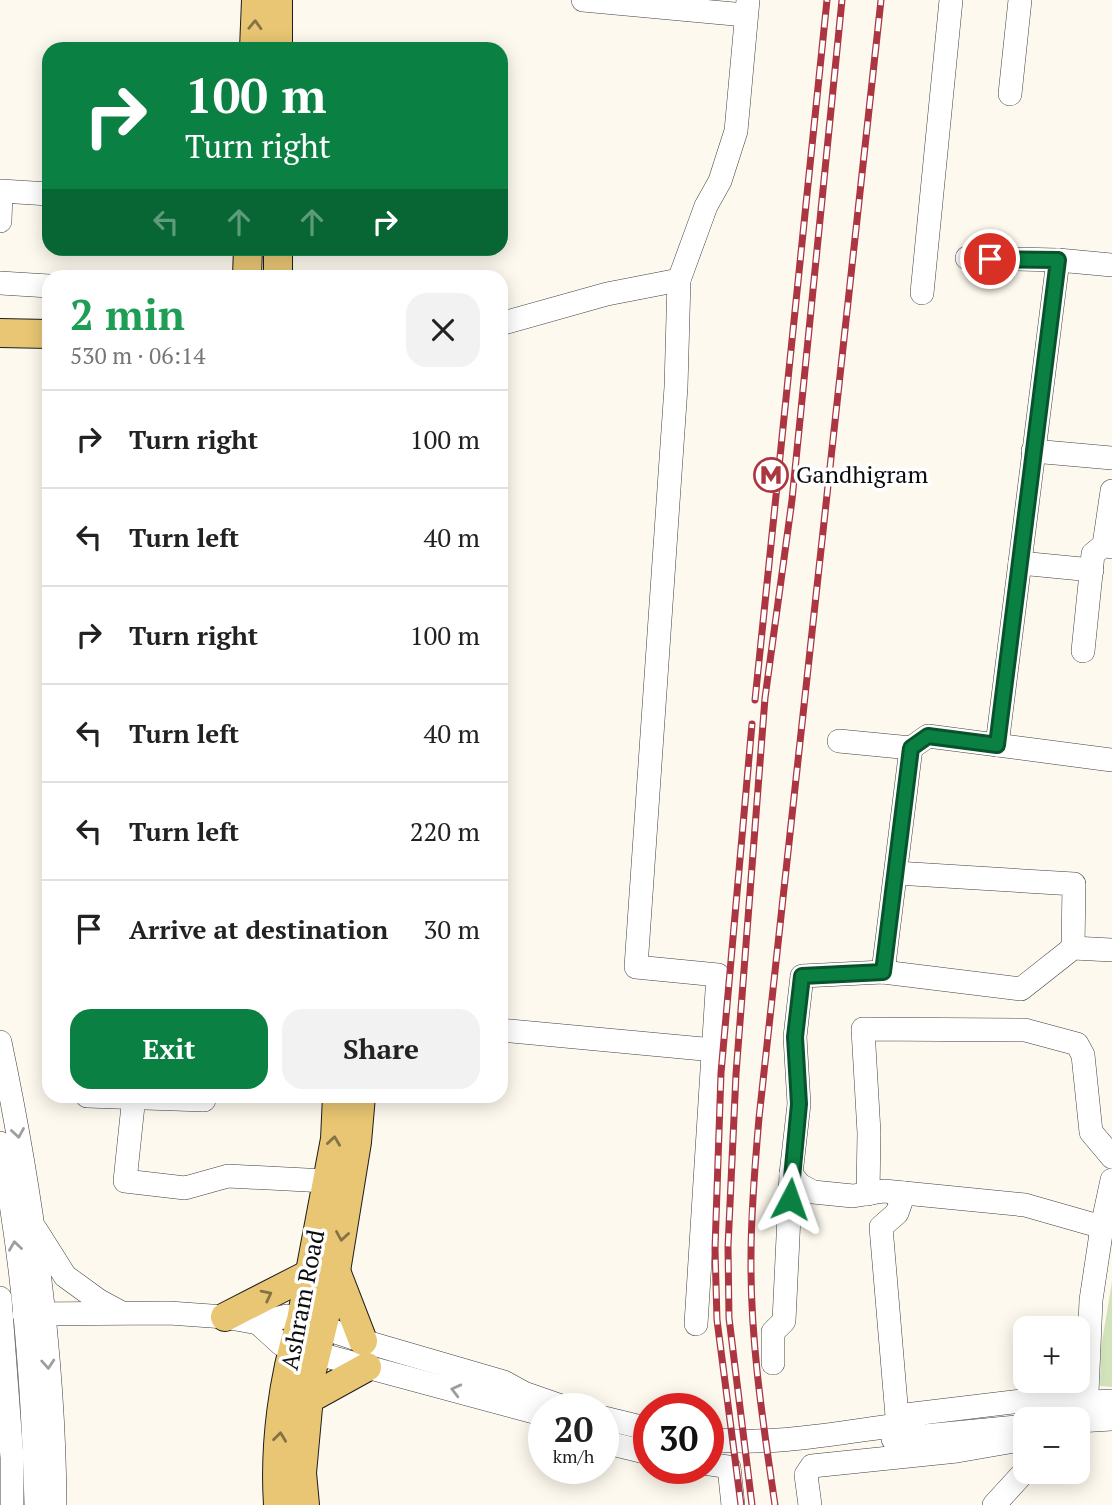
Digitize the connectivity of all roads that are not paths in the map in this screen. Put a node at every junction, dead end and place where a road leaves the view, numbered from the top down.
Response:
1 (256, 0) edge
2 (278, 0) edge
3 (583, 0) edge
4 (951, 0) edge
5 (1020, 0) edge
6 (747, 8) edge
7 (254, 42) edge
8 (278, 42) edge
9 (1010, 94) dead end
10 (0, 191) edge
11 (42, 194) edge
12 (0, 221) edge
13 (967, 258) dead end
14 (1058, 260) junction
15 (1112, 265) edge
16 (679, 281) junction
17 (0, 283) edge
18 (42, 286) edge
19 (922, 293) dead end
20 (0, 315) edge
21 (42, 315) edge
22 (508, 322) edge
23 (0, 333) edge
24 (42, 334) edge
25 (1033, 451) junction
26 (1112, 458) edge
27 (1112, 491) edge
28 (1108, 546) edge
29 (1020, 563) junction
30 (1092, 569) junction
31 (1083, 651) dead end
32 (839, 741) dead end
33 (997, 745) junction
34 (911, 748) junction
35 (1112, 760) edge
36 (895, 873) junction
37 (1073, 948) junction
38 (1112, 950) edge
39 (883, 972) junction
40 (508, 1031) edge
41 (0, 1042) edge
42 (714, 1050) junction
43 (133, 1103) edge
44 (337, 1103) edge
45 (360, 1103) edge
46 (0, 1143) edge
47 (1112, 1157) edge
48 (791, 1174) junction
49 (1112, 1180) edge
50 (326, 1181) junction
51 (904, 1193) junction
52 (868, 1194) junction
53 (12, 1195) edge
54 (33, 1224) junction
55 (1102, 1227) junction
56 (322, 1273) junction
57 (0, 1298) edge
58 (34, 1313) junction
59 (122, 1313) junction
60 (225, 1317) junction
61 (258, 1322) junction
62 (312, 1323) junction
63 (696, 1324) dead end
64 (304, 1351) junction
65 (365, 1354) junction
66 (773, 1363) dead end
67 (528, 1394) edge
68 (309, 1399) junction
69 (1112, 1401) edge
70 (522, 1407) junction
71 (1080, 1407) edge
72 (1088, 1407) edge
73 (528, 1409) edge
74 (1013, 1412) edge
75 (1090, 1412) edge
76 (528, 1415) edge
77 (1013, 1416) edge
78 (1112, 1419) edge
79 (1013, 1427) edge
80 (724, 1441) edge
81 (1013, 1441) edge
82 (724, 1454) edge
83 (12, 1458) junction
84 (35, 1459) junction
85 (724, 1466) edge
86 (1013, 1484) edge
87 (12, 1505) edge
88 (36, 1505) edge
89 (55, 1505) edge
90 (278, 1505) edge
91 (305, 1505) edge
92 (733, 1505) edge
93 (810, 1505) edge
94 (994, 1505) edge

7 -> 1 main road
2 - 8 main road
3 - 6 street
4 - 19 street
5 - 9 street
6 - 16 street
10 - 11 street
10 - 12 street
13 - 14 street
14 - 15 street
14 - 25 street
16 - 22 street
16 - 42 street
17 - 18 street
20 - 21 main road
23 - 24 main road
25 - 26 street
25 - 29 street
27 - 28 street
28 - 30 street
29 - 30 street
29 - 33 street
30 - 31 street
32 - 34 street
33 - 34 street
33 - 35 street
34 - 36 street
36 - 37 street
36 - 39 street
37 - 38 street
37 - 39 street
39 - 48 street
40 - 42 street
41 -> 53 street
42 - 63 street
43 - 50 street
50 -> 44 main road, Ashram Road
45 -> 56 main road, Ashram Road
46 - 53 street
47 - 52 street
48 - 52 street
48 - 66 street
49 - 55 street
50 - 56 main road, Ashram Road
51 - 52 street
51 - 55 street
51 - 74 street
53 - 54 street
58 -> 53 street
54 - 58 street
54 - 59 street
55 - 71 street
60 -> 56 main road
56 - 62 main road, Ashram Road
56 - 65 main road
57 - 83 street
58 - 59 street
58 - 84 street
58 -> 89 street
59 - 60 street
60 - 61 street
61 - 62 street
61 - 64 street
62 - 64 main road, Ashram Road
62 - 65 street
64 - 65 street
64 - 68 main road, Ashram Road
90 -> 64 main road, Ashram Road
65 - 67 street
65 - 68 main road
70 -> 65 street
68 - 91 main road, Ashram Road
69 - 72 street
70 - 73 street
70 - 76 street
75 - 78 street
77 - 80 street
79 - 82 street
81 - 93 street
83 - 84 street
83 - 87 street
84 - 88 street
85 - 92 street
86 - 94 street

